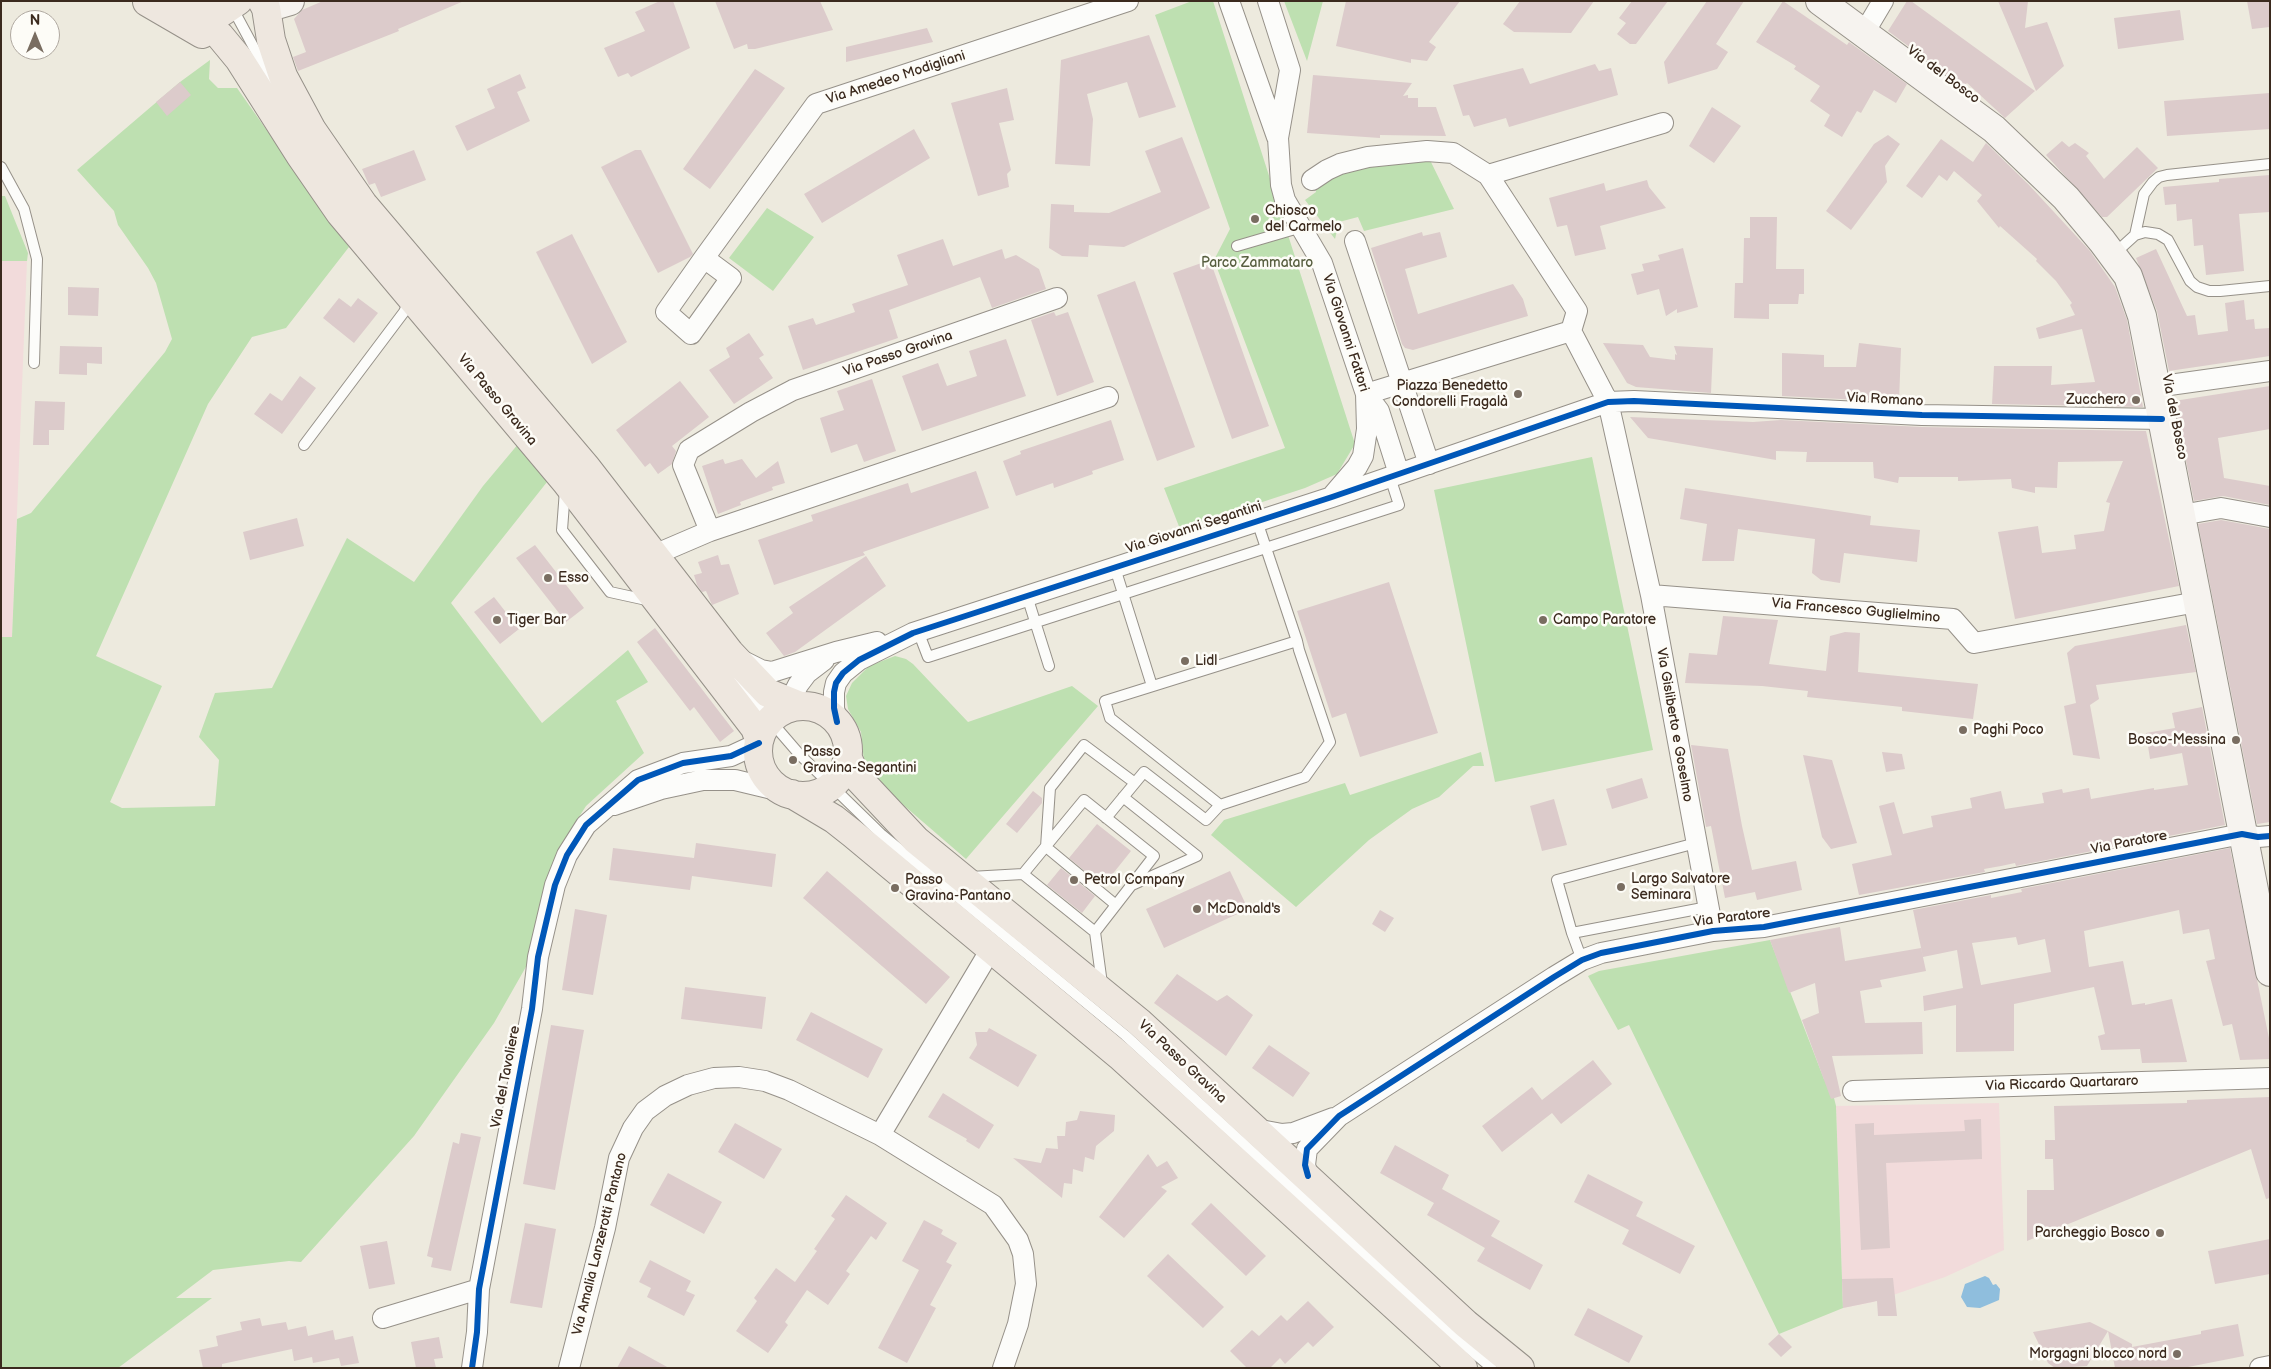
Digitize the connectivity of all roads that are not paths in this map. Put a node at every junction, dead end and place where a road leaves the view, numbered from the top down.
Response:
1 (147, 1) edge
2 (1128, 1) edge
3 (1229, 1) edge
4 (1268, 1) edge
5 (1820, 1) edge
6 (1883, 1) edge
7 (233, 3) edge
8 (272, 4) edge
9 (191, 7) edge
10 (1864, 33) junction
11 (239, 59) junction
12 (282, 100) dead end
13 (1663, 123) dead end
14 (1278, 138) junction
15 (2270, 164) edge
16 (1, 167) edge
17 (1488, 175) junction
18 (1312, 180) dead end
19 (1302, 227) junction
20 (2135, 235) junction
21 (1355, 240) dead end
22 (1237, 246) dead end
23 (2113, 256) junction
24 (704, 258) dead end
25 (2270, 286) edge
26 (411, 298) junction
27 (1057, 298) dead end
28 (1571, 331) junction
29 (34, 363) dead end
30 (2270, 372) edge
31 (1403, 382) junction
32 (2155, 388) junction
33 (1366, 394) junction
34 (1108, 397) dead end
35 (1608, 402) junction
36 (2162, 419) junction
37 (304, 445) dead end
38 (1429, 464) junction
39 (1394, 476) junction
40 (1332, 497) junction
41 (2181, 515) junction
42 (2270, 517) edge
43 (1257, 521) junction
44 (710, 531) junction
45 (1266, 548) junction
46 (654, 555) junction
47 (1115, 568) junction
48 (1123, 594) junction
49 (1651, 595) junction
50 (1026, 596) junction
51 (2197, 602) junction
52 (1035, 622) junction
53 (916, 632) junction
54 (1297, 641) junction
55 (836, 652) junction
56 (731, 665) junction
57 (1049, 666) dead end
58 (1152, 686) junction
59 (777, 720) junction
60 (838, 722) junction
61 (848, 756) junction
62 (1134, 783) junction
63 (832, 785) junction
64 (788, 793) junction
65 (1123, 797) junction
66 (1220, 805) junction
67 (607, 808) junction
68 (1106, 818) junction
69 (2242, 834) junction
70 (2270, 836) edge
71 (1696, 843) junction
72 (1046, 847) junction
73 (1023, 874) junction
74 (962, 876) junction
75 (1132, 885) junction
76 (1116, 905) junction
77 (1708, 907) junction
78 (1713, 931) junction
79 (1095, 932) junction
80 (1572, 934) junction
81 (991, 949) junction
82 (1582, 960) junction
83 (2270, 972) edge
84 (1104, 993) junction
85 (2270, 1078) edge
86 (1853, 1091) dead end
87 (1339, 1116) junction
88 (1255, 1129) junction
89 (880, 1135) junction
90 (1308, 1176) junction
91 (479, 1290) junction
92 (383, 1318) dead end
93 (2270, 1366) edge
94 (472, 1368) edge
95 (569, 1368) edge
96 (1003, 1368) edge
97 (1463, 1368) edge
98 (1492, 1368) edge
99 (1520, 1368) edge
100 (2260, 1368) edge

1 - 9 main road
1 - 11 main road
2 - 24 street, Via Amedeo Modigliani
3 - 14 street, Via Giovanni Fattori
4 - 14 street, Via Giovanni Fattori
5 - 10 main road, Via del Bosco
6 - 10 street
7 - 9 main road
7 - 12 lane
8 - 46 main road, Via Passo Gravina
9 - 11 main road, Via Passo Gravina
10 - 23 main road, Via del Bosco
11 - 26 main road, Via Passo Gravina
13 - 17 street
14 - 19 street, Via Giovanni Fattori
15 - 20 lane
16 - 29 lane
17 - 18 street
17 - 28 street
19 - 22 lane
19 - 33 street, Via Giovanni Fattori
20 - 23 lane
20 - 25 lane
21 - 31 street
23 - 32 main road, Via del Bosco
26 - 37 lane
26 - 59 main road, Via Passo Gravina
27 - 44 street, Via Passo Gravina
28 - 31 street
28 - 35 street
30 - 32 street
31 - 33 street
31 - 38 street
32 - 36 main road, Via del Bosco
33 - 39 street
33 - 40 street, Via Giovanni Fattori
34 - 44 street
35 - 36 street, Via Romano
35 - 38 street, Via Giovanni Segantini
35 - 49 street, Via Gisliberto e Goselmo
36 - 41 main road, Via del Bosco
38 - 39 street, Via Giovanni Segantini
39 - 40 street, Via Giovanni Segantini
39 - 45 lane
40 - 43 street, Via Giovanni Segantini
41 - 42 street
41 - 51 main road, Via del Bosco
43 - 45 lane
43 - 47 street, Via Giovanni Segantini
44 - 46 street
45 - 48 lane
45 - 54 lane
46 - 56 main road, Via Passo Gravina
47 - 48 lane
47 - 50 street, Via Giovanni Segantini
48 - 52 lane
48 - 58 lane
49 - 51 street, Via Francesco Guglielmino
49 - 71 street, Via Gisliberto e Goselmo
50 - 52 lane
50 - 53 street, Via Giovanni Segantini
51 - 69 main road, Via del Bosco
52 - 53 lane
52 - 57 lane
53 - 55 street, Via Giovanni Segantini
53 - 60 street, Via Giovanni Segantini
54 - 58 lane
54 - 66 lane
55 - 56 street, Via Giovanni Segantini
55 - 59 street
56 - 59 main road, Via Passo Gravina
58 - 66 lane
59 - 60 main road
59 - 63 lane
59 - 64 main road
59 - 67 street
60 - 61 main road, Via Passo Gravina
61 - 63 main road
61 - 74 main road, Via Passo Gravina
62 - 65 lane
62 - 66 lane
62 - 72 lane
63 - 64 main road
63 - 98 lane
64 - 67 street
64 - 81 main road
65 - 68 lane
65 - 75 lane
67 - 91 street, Via del Tavoliere
68 - 72 lane
68 - 75 lane
69 - 70 street, Via Paratore
69 - 78 street, Via Paratore
69 - 83 main road, Via del Bosco
71 - 77 street, Via Gisliberto e Goselmo
71 - 80 lane
72 - 73 lane
72 - 76 lane
73 - 74 lane
73 - 79 lane
74 - 84 main road, Via Passo Gravina
75 - 76 lane
76 - 79 lane
77 - 78 street, Via Gisliberto e Goselmo
77 - 80 lane
78 - 82 street, Via Paratore
79 - 84 lane
80 - 82 lane
81 - 89 street
81 - 97 main road
82 - 87 street, Via Paratore
84 - 88 main road, Via Passo Gravina
85 - 86 street, Via Riccardo Quartararo
87 - 88 street, Via Paratore
87 - 90 street, Via Paratore
88 - 90 main road, Via Passo Gravina
89 - 95 street, Via Amalia Lanzerotti Pantano
89 - 96 street, Via Amalia Lanzerotti Pantano
90 - 99 main road, Via Passo Gravina
91 - 92 street
91 - 94 street, Via del Tavoliere
93 - 100 street

